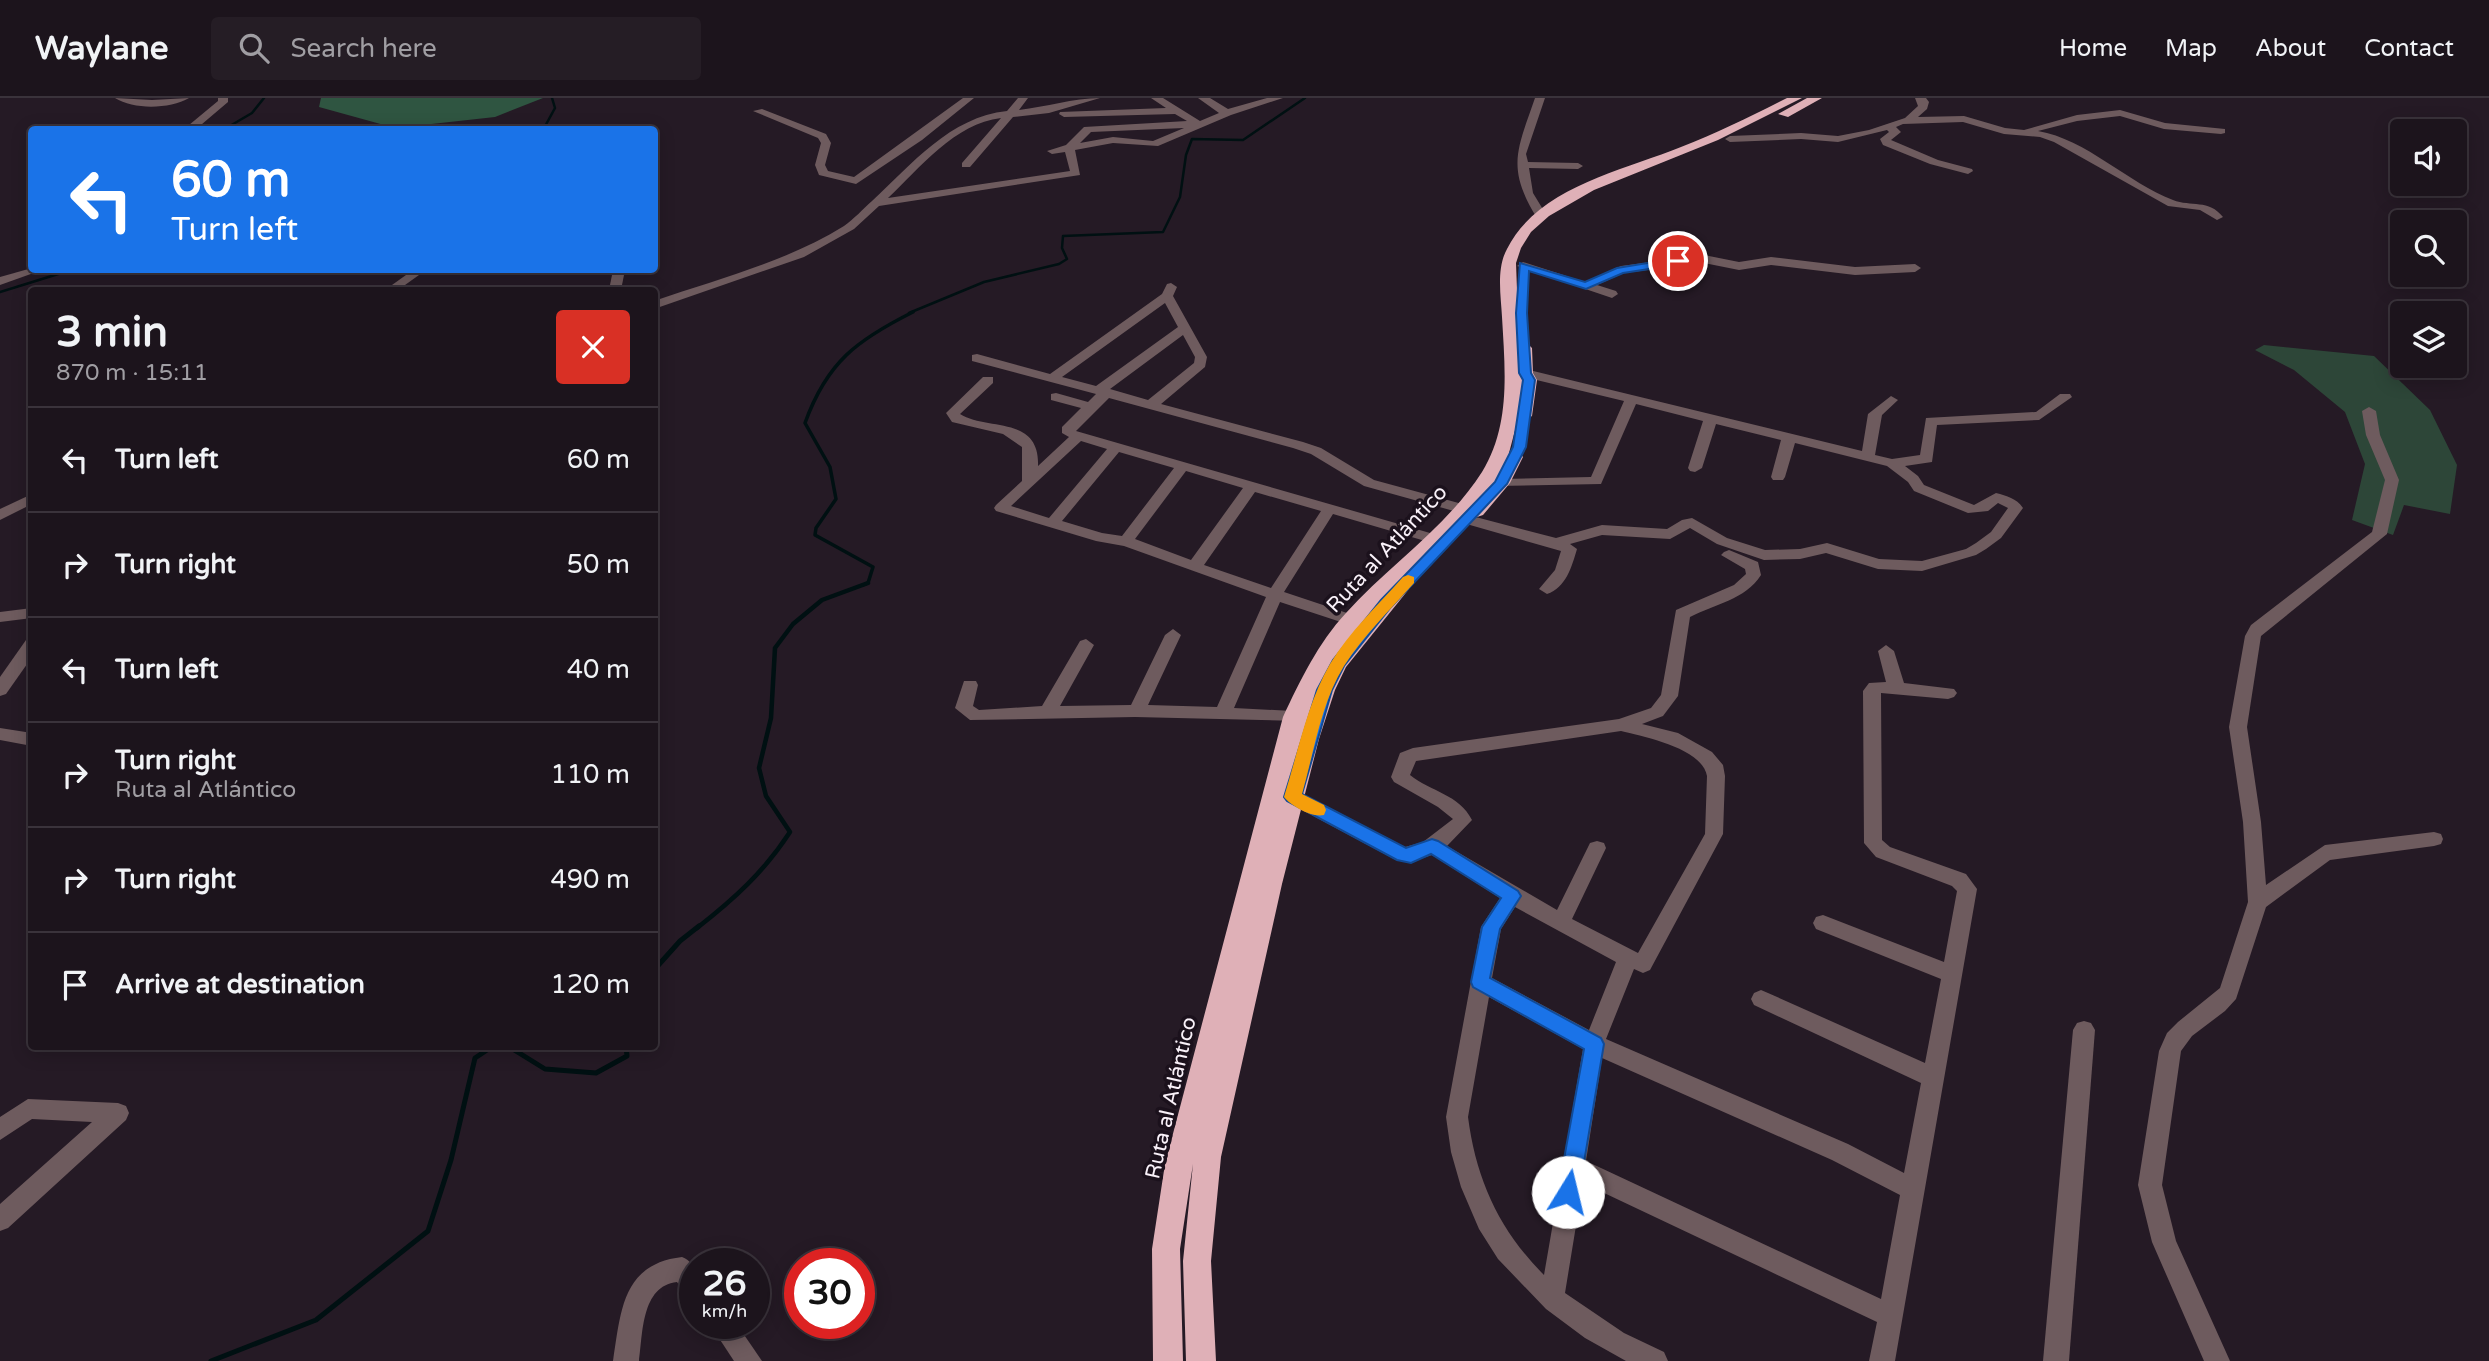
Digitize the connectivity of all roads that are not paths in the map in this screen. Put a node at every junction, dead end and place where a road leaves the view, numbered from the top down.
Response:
1 (120, 98) edge
2 (184, 98) edge
3 (223, 98) edge
4 (969, 98) edge
5 (1035, 98) edge
6 (1095, 98) edge
7 (1156, 98) edge
8 (1203, 98) edge
9 (1278, 98) edge
10 (1540, 98) edge
11 (1796, 98) edge
12 (1816, 98) edge
13 (1920, 98) edge
14 (1023, 99) edge
15 (1263, 100) edge
16 (758, 111) dead end
17 (1033, 111) junction
18 (1180, 111) junction
19 (1012, 113) junction
20 (1227, 113) junction
21 (1909, 120) junction
22 (1198, 124) junction
23 (193, 126) edge
24 (1889, 126) junction
25 (1120, 127) junction
26 (2221, 131) dead end
27 (2023, 132) junction
28 (918, 138) junction
29 (944, 139) junction
30 (1730, 139) junction
31 (1113, 141) junction
32 (1069, 148) junction
33 (1052, 151) dead end
34 (966, 165) dead end
35 (1521, 165) junction
36 (1578, 166) dead end
37 (1968, 171) dead end
38 (878, 203) junction
39 (1541, 216) junction
40 (2217, 217) dead end
41 (1523, 266) junction
42 (1915, 268) dead end
43 (28, 272) edge
44 (416, 273) edge
45 (0, 281) edge
46 (1586, 286) junction
47 (395, 287) edge
48 (1612, 294) dead end
49 (658, 297) edge
50 (677, 297) junction
51 (658, 303) edge
52 (1186, 327) junction
53 (977, 358) dead end
54 (1525, 373) junction
55 (1052, 378) junction
56 (988, 380) dead end
57 (1104, 391) junction
58 (1056, 397) dead end
59 (2065, 397) dead end
60 (1632, 399) junction
61 (1891, 400) dead end
62 (1152, 404) junction
63 (1091, 407) junction
64 (2369, 411) dead end
65 (1711, 418) junction
66 (1078, 436) junction
67 (1789, 438) junction
68 (1116, 447) junction
69 (1868, 457) junction
70 (1892, 463) junction
71 (1183, 466) junction
72 (1695, 468) dead end
73 (1778, 477) dead end
74 (1029, 481) junction
75 (1501, 484) junction
76 (1252, 486) junction
77 (28, 500) edge
78 (1329, 508) junction
79 (1464, 514) junction
80 (0, 515) edge
81 (1052, 524) junction
82 (1432, 538) junction
83 (1126, 541) junction
84 (1722, 541) junction
85 (1556, 543) junction
86 (1194, 567) junction
87 (1547, 589) dead end
88 (1275, 594) junction
89 (28, 614) edge
90 (0, 617) edge
91 (1350, 620) junction
92 (1173, 635) dead end
93 (1086, 645) dead end
94 (28, 650) edge
95 (1886, 651) dead end
96 (970, 685) dead end
97 (1897, 689) junction
98 (0, 690) edge
99 (1948, 693) dead end
100 (1136, 710) junction
101 (1048, 711) junction
102 (1223, 714) junction
103 (1293, 717) junction
104 (1621, 725) junction
105 (0, 734) edge
106 (28, 739) edge
107 (1293, 797) junction
108 (2434, 839) dead end
109 (1432, 845) junction
110 (1597, 848) dead end
111 (1512, 896) junction
112 (2258, 902) junction
113 (1561, 922) junction
114 (1823, 923) dead end
115 (1628, 958) junction
116 (1952, 974) junction
117 (1480, 982) junction
118 (1761, 999) dead end
119 (2084, 1030) dead end
120 (1594, 1044) junction
121 (1932, 1077) junction
122 (0, 1130) edge
123 (1572, 1166) junction
124 (1913, 1189) junction
125 (0, 1220) edge
126 (679, 1269) edge
127 (1552, 1298) junction
128 (1890, 1316) junction
129 (733, 1339) edge
130 (626, 1361) edge
131 (749, 1361) edge
132 (1168, 1361) edge
133 (1201, 1361) edge
134 (1655, 1361) edge
135 (1882, 1361) edge
136 (2056, 1361) edge
137 (2217, 1361) edge

1 - 2 street
3 - 23 street
4 - 28 street
5 - 14 street
6 - 17 street
7 - 18 street
8 - 20 street
9 - 15 street
10 - 35 street
11 - 39 highway, Ruta al Atlántico
12 - 30 highway, Ruta al Atlántico
13 - 21 street
14 - 19 street
15 - 20 street
16 - 28 street
17 - 18 street
17 - 19 street
18 - 22 street
19 - 29 street
19 - 34 street
20 - 22 street
21 - 24 street
21 - 27 street
22 - 25 street
22 - 31 street
24 - 30 street
24 - 37 street
25 - 31 street
25 - 32 street
26 - 27 street
27 - 40 street
28 - 29 street
29 - 38 street
30 - 41 highway, Ruta al Atlántico
31 - 32 street
32 - 33 street
32 - 38 street
35 - 36 street
35 - 39 street
38 - 50 street
39 - 79 highway, Ruta al Atlántico
41 - 46 street
41 - 54 highway, Ruta al Atlántico
42 - 46 street
43 - 45 street
44 - 47 street
46 - 48 street
49 - 50 street
50 - 51 street
52 - 55 street
52 - 57 street
52 - 62 street
53 - 55 street
54 - 60 street
54 - 75 highway, Ruta al Atlántico
55 - 57 street
56 - 74 street
57 - 62 street
57 - 63 street
58 - 63 street
59 - 70 street
60 - 65 street
60 - 75 street
61 - 69 street
62 - 79 street
63 - 66 street
64 - 112 street
65 - 67 street
65 - 72 street
66 - 68 street
66 - 74 street
67 - 69 street
67 - 73 street
68 - 71 street
68 - 81 street
69 - 70 street
70 - 84 street
71 - 76 street
71 - 83 street
74 - 81 street
75 - 79 highway, Ruta al Atlántico
76 - 78 street
76 - 86 street
77 - 80 street
78 - 82 street
78 - 88 street
79 - 82 highway, Ruta al Atlántico
79 - 85 street
79 - 107 highway, Ruta al Atlántico
81 - 83 street
82 - 91 highway, Ruta al Atlántico
83 - 86 street
84 - 85 street
84 - 104 street
85 - 87 street
86 - 88 street
88 - 91 street
88 - 102 street
89 - 90 street
91 - 103 highway, Ruta al Atlántico
92 - 100 street
93 - 101 street
94 - 98 street
95 - 97 street
96 - 101 street
97 - 99 street
97 - 116 street
100 - 101 street
100 - 102 street
102 - 103 street
103 - 132 highway, Ruta al Atlántico
104 - 109 street
104 - 115 street
105 - 106 street
107 - 109 street
107 - 133 highway, Ruta al Atlántico
108 - 112 street
109 - 111 street
110 - 113 street
111 - 113 street
111 - 117 street
112 - 137 street
113 - 115 street
114 - 116 street
115 - 120 street
116 - 121 street
117 - 120 street
117 - 127 street
118 - 121 street
119 - 136 street
120 - 123 street
120 - 124 street
121 - 124 street
122 - 125 street
123 - 127 street
123 - 128 street
124 - 128 street
126 - 130 street
127 - 134 street
128 - 135 street
129 - 131 street

